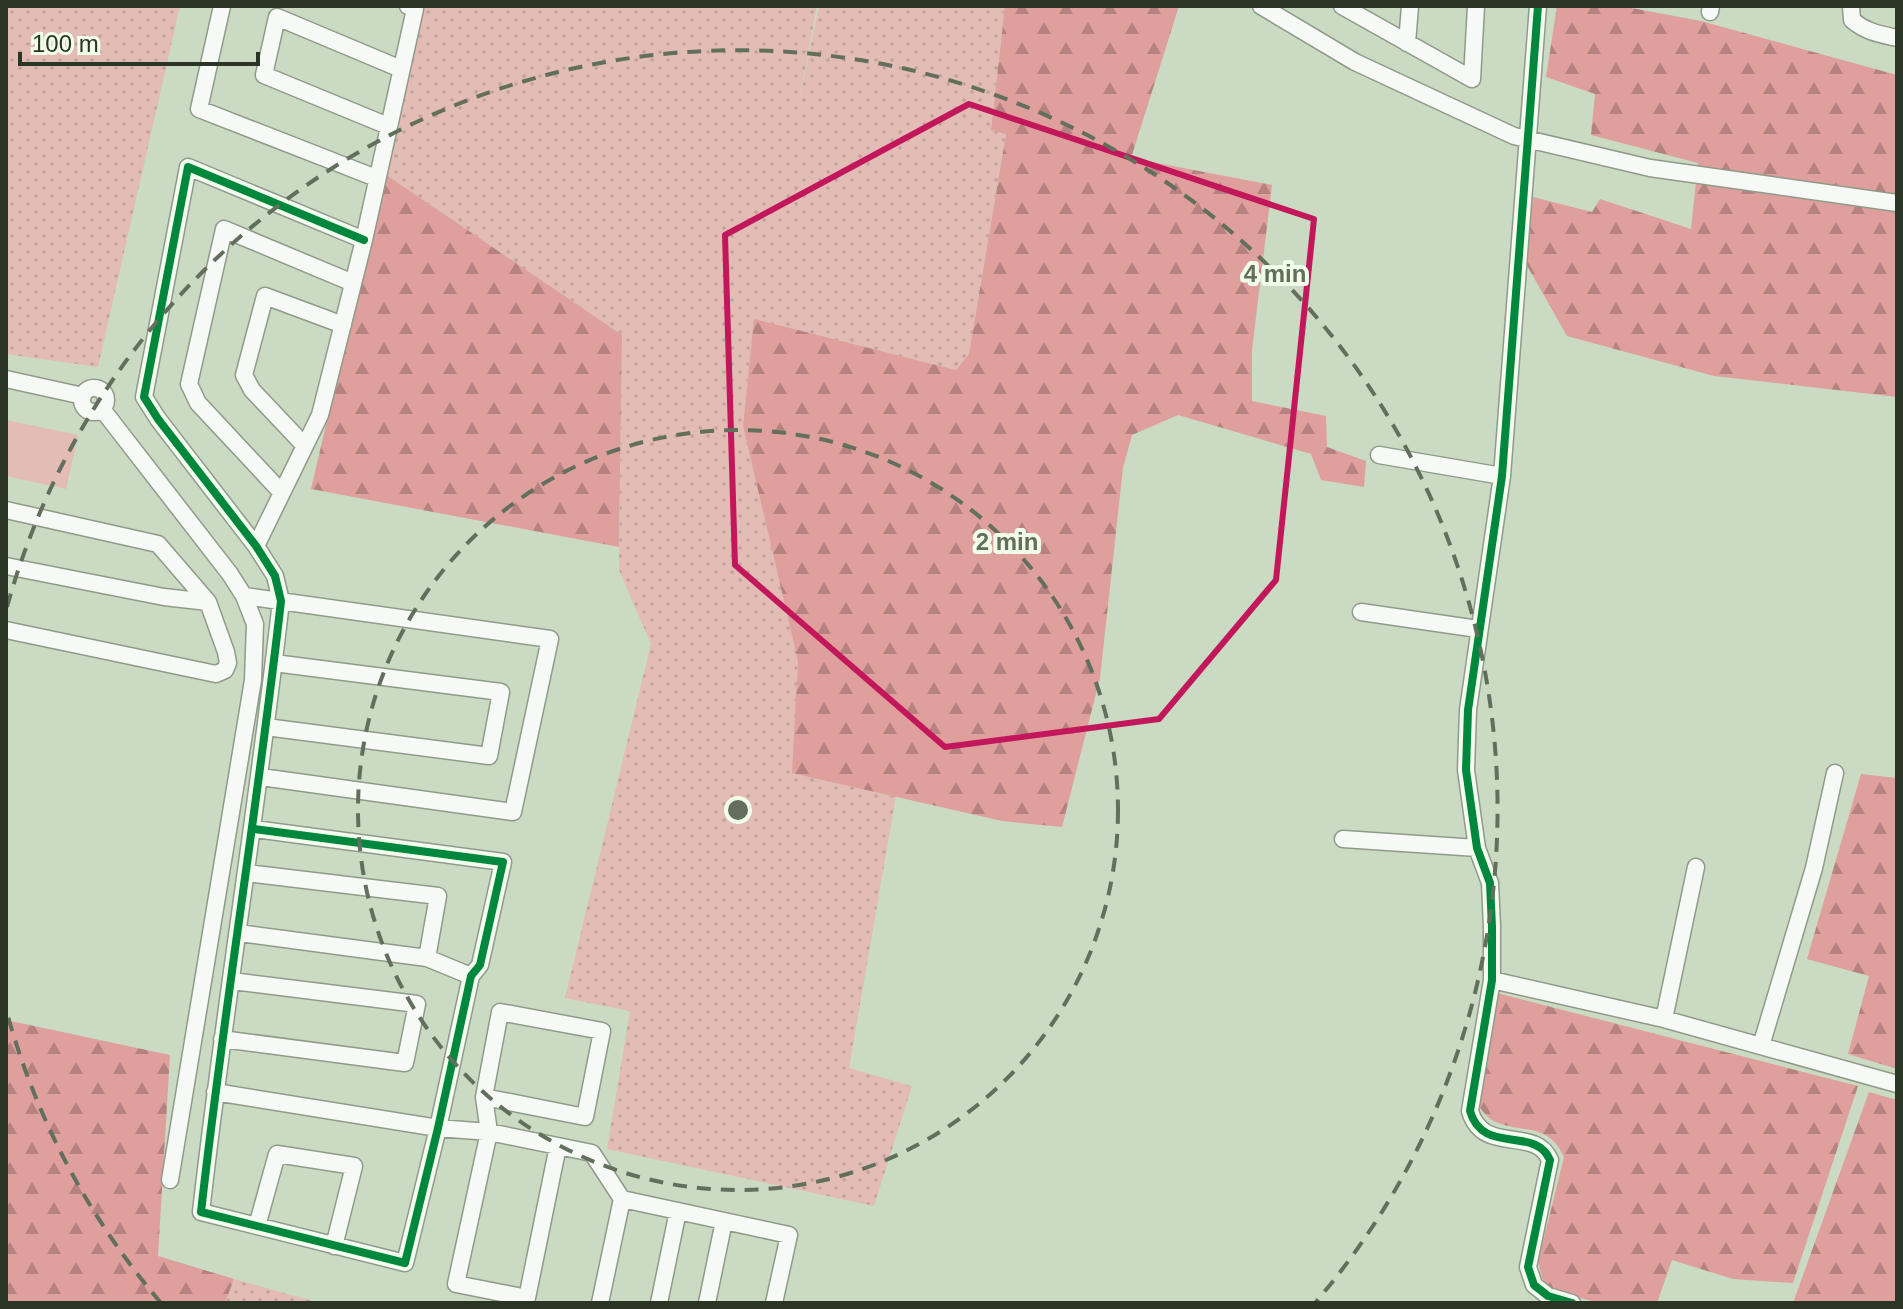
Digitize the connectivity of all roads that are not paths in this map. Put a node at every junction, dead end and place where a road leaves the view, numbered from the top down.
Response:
1 (222, 6) edge
2 (408, 6) edge
3 (1261, 6) edge
4 (1410, 6) edge
5 (1476, 6) edge
6 (1538, 6) edge
7 (1851, 6) edge
8 (1349, 8) edge
9 (1897, 38) edge
10 (1407, 43) junction
11 (401, 69) junction
12 (388, 126) junction
13 (1529, 141) junction
14 (376, 178) junction
15 (1897, 203) edge
16 (364, 240) junction
17 (353, 283) junction
18 (343, 325) junction
19 (6, 379) edge
20 (305, 446) junction
21 (1379, 455) dead end
22 (1502, 476) junction
23 (282, 493) junction
24 (6, 510) edge
25 (256, 546) junction
26 (6, 566) edge
27 (244, 596) junction
28 (281, 601) junction
29 (208, 602) junction
30 (1361, 612) dead end
31 (1478, 629) junction
32 (6, 630) edge
33 (274, 663) junction
34 (266, 727) junction
35 (1835, 773) dead end
36 (261, 777) junction
37 (254, 829) junction
38 (1343, 839) dead end
39 (1477, 848) junction
40 (1696, 867) dead end
41 (247, 873) junction
42 (239, 933) junction
43 (427, 958) junction
44 (471, 976) junction
45 (1492, 980) junction
46 (232, 981) junction
47 (1664, 1019) junction
48 (222, 1039) junction
49 (1761, 1046) junction
50 (1897, 1084) edge
51 (215, 1092) junction
52 (484, 1097) junction
53 (438, 1128) junction
54 (489, 1132) junction
55 (558, 1146) junction
56 (170, 1180) dead end
57 (622, 1199) junction
58 (678, 1211) junction
59 (724, 1221) junction
60 (257, 1226) junction
61 (334, 1246) junction
62 (600, 1303) edge
63 (659, 1303) edge
64 (707, 1303) edge
65 (774, 1303) edge
66 (1572, 1303) edge

1 - 14 street
2 - 11 street
3 - 13 street
4 - 10 street
5 - 10 street
6 - 13 street
7 - 9 street
8 - 10 street
11 - 12 street
11 - 12 street
12 - 14 street
13 - 15 street
13 - 22 street
14 - 16 street
16 - 17 street
16 - 25 street
17 - 18 street
17 - 23 street
18 - 20 street
18 - 20 street
19 - 27 street
20 - 23 street
21 - 22 street
22 - 31 street
23 - 25 street
24 - 29 street
25 - 28 street
26 - 29 street
27 - 28 street
27 - 56 street
28 - 33 street
28 - 36 street
29 - 32 street
30 - 31 street
31 - 39 street
33 - 34 street
33 - 34 street
34 - 36 street
35 - 49 street
36 - 37 street
37 - 41 street
37 - 44 street
38 - 39 street
39 - 45 street
40 - 47 street
41 - 42 street
41 - 43 street
42 - 43 street
42 - 46 street
43 - 44 street
44 - 53 street
45 - 47 street
45 - 66 street
46 - 48 street
46 - 48 street
47 - 49 street
48 - 51 street
49 - 50 street
51 - 53 street
51 - 60 street
52 - 52 street
52 - 54 street
53 - 54 street
53 - 61 street
54 - 55 street
54 - 55 street
55 - 57 street
57 - 58 street
57 - 62 street
58 - 59 street
58 - 63 street
59 - 64 street
59 - 65 street
60 - 61 street
60 - 61 street

